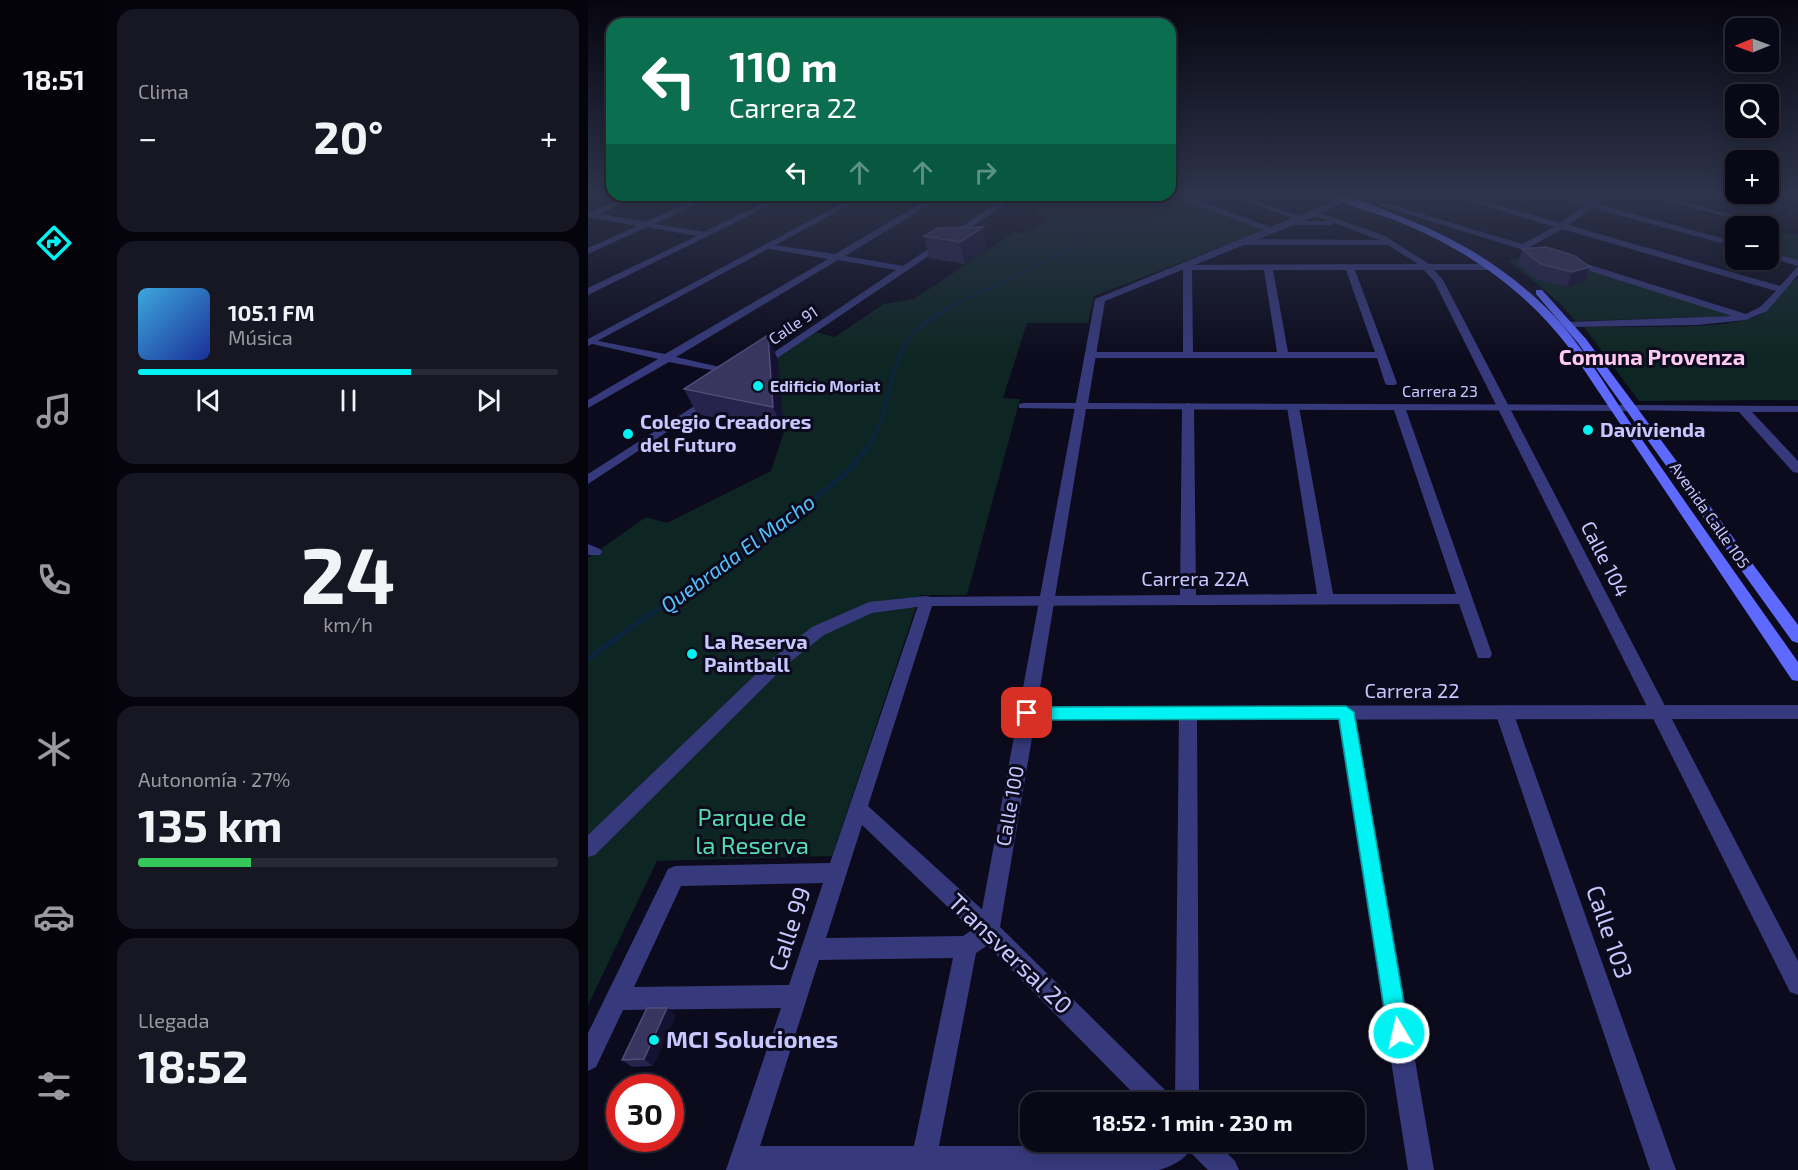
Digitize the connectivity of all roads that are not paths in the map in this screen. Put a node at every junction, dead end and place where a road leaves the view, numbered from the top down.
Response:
1 (676, 250) edge
2 (763, 250) edge
3 (792, 250) edge
4 (849, 250) edge
5 (933, 250) edge
6 (1225, 250) edge
7 (1400, 250) edge
8 (1459, 250) edge
9 (1476, 250) edge
10 (1531, 250) edge
11 (1647, 250) edge
12 (837, 257) junction
13 (1779, 257) edge
14 (1798, 263) edge
15 (1183, 267) junction
16 (1268, 267) junction
17 (1350, 267) junction
18 (1428, 267) junction
19 (1489, 267) junction
20 (905, 268) junction
21 (1798, 269) edge
22 (1781, 289) junction
23 (588, 292) edge
24 (1746, 317) junction
25 (1570, 324) junction
26 (589, 342) edge
27 (1090, 355) junction
28 (1188, 355) junction
29 (1283, 355) junction
30 (1381, 355) junction
31 (667, 358) junction
32 (1390, 384) dead end
33 (717, 394) edge
34 (588, 405) edge
35 (1023, 406) dead end
36 (1081, 406) junction
37 (1188, 406) junction
38 (1293, 407) junction
39 (1399, 407) junction
40 (1504, 408) junction
41 (1614, 408) junction
42 (1633, 408) junction
43 (1743, 409) junction
44 (1798, 409) edge
45 (1798, 469) edge
46 (588, 480) edge
47 (1465, 599) junction
48 (1188, 600) junction
49 (1326, 600) junction
50 (1047, 601) junction
51 (926, 602) junction
52 (1798, 637) edge
53 (1484, 654) dead end
54 (1798, 675) edge
55 (1346, 712) junction
56 (1504, 712) junction
57 (1659, 712) junction
58 (1798, 712) edge
59 (1027, 713) junction
60 (1188, 713) junction
61 (858, 808) junction
62 (588, 848) edge
63 (837, 873) junction
64 (988, 931) junction
65 (966, 947) junction
66 (812, 949) junction
67 (1798, 984) edge
68 (796, 996) junction
69 (616, 999) junction
70 (588, 1059) edge
71 (1149, 1092) edge
72 (1187, 1092) edge
73 (1170, 1152) edge
74 (1208, 1152) edge
75 (924, 1159) junction
76 (741, 1165) edge
77 (1226, 1170) edge
78 (1421, 1170) edge
79 (1663, 1170) edge

1 - 23 street
2 - 26 street
3 - 12 street
4 - 12 street
5 - 20 street, Calle 91
6 - 15 street
7 - 18 street, Calle 104
8 - 19 main road, Avenida Calle 105
9 - 25 main road, Avenida Calle 105
10 - 24 street
11 - 22 street
12 - 20 street
12 - 31 street
13 - 14 street
15 - 16 street
15 - 27 street, Calle 100
15 - 28 street
16 - 17 street
16 - 29 street
17 - 18 street
17 - 30 street
18 - 19 street
18 - 40 street, Calle 104
19 - 41 main road, Avenida Calle 105
20 - 31 street, Calle 91
21 - 22 street
22 - 24 street
24 - 25 street
25 - 42 main road, Avenida Calle 105
26 - 31 street
27 - 28 street
27 - 36 street, Calle 100
28 - 29 street
29 - 30 street
30 - 32 street
31 - 34 street
33 - 46 street
35 - 36 street, Carrera 23
36 - 37 street, Carrera 23
36 - 50 street, Calle 100
37 - 38 street, Carrera 23
37 - 48 street
38 - 39 street, Carrera 23
38 - 49 street
39 - 40 street, Carrera 23
39 - 47 street
40 - 41 street, Carrera 23
40 - 57 street, Calle 104
41 - 42 street, Carrera 23
41 - 54 main road, Avenida Calle 105
42 - 43 street, Carrera 23
42 - 52 main road, Avenida Calle 105
43 - 44 street, Carrera 23
43 - 45 street
47 - 49 street, Carrera 22A
47 - 53 street
48 - 49 street, Carrera 22A
48 - 50 street, Carrera 22A
50 - 51 street, Carrera 22A
50 - 59 street, Calle 100
51 - 61 street, Calle 99
51 - 62 street, Carrera 22A
55 - 56 street, Carrera 22
55 - 60 street, Carrera 22
55 - 78 street
56 - 57 street, Carrera 22
56 - 79 street, Calle 103
57 - 58 street, Carrera 22
57 - 67 street, Calle 104
59 - 60 street, Carrera 22
59 - 64 street, Calle 100
60 - 72 street
61 - 63 street, Calle 99
61 - 64 street, Transversal 20
63 - 66 street, Calle 99
63 - 69 street
64 - 65 street
64 - 71 street, Transversal 20
65 - 66 street
65 - 75 street
66 - 68 street, Calle 99
68 - 69 street
68 - 76 street, Calle 99
69 - 70 street
73 - 75 street
74 - 77 street
75 - 76 street

